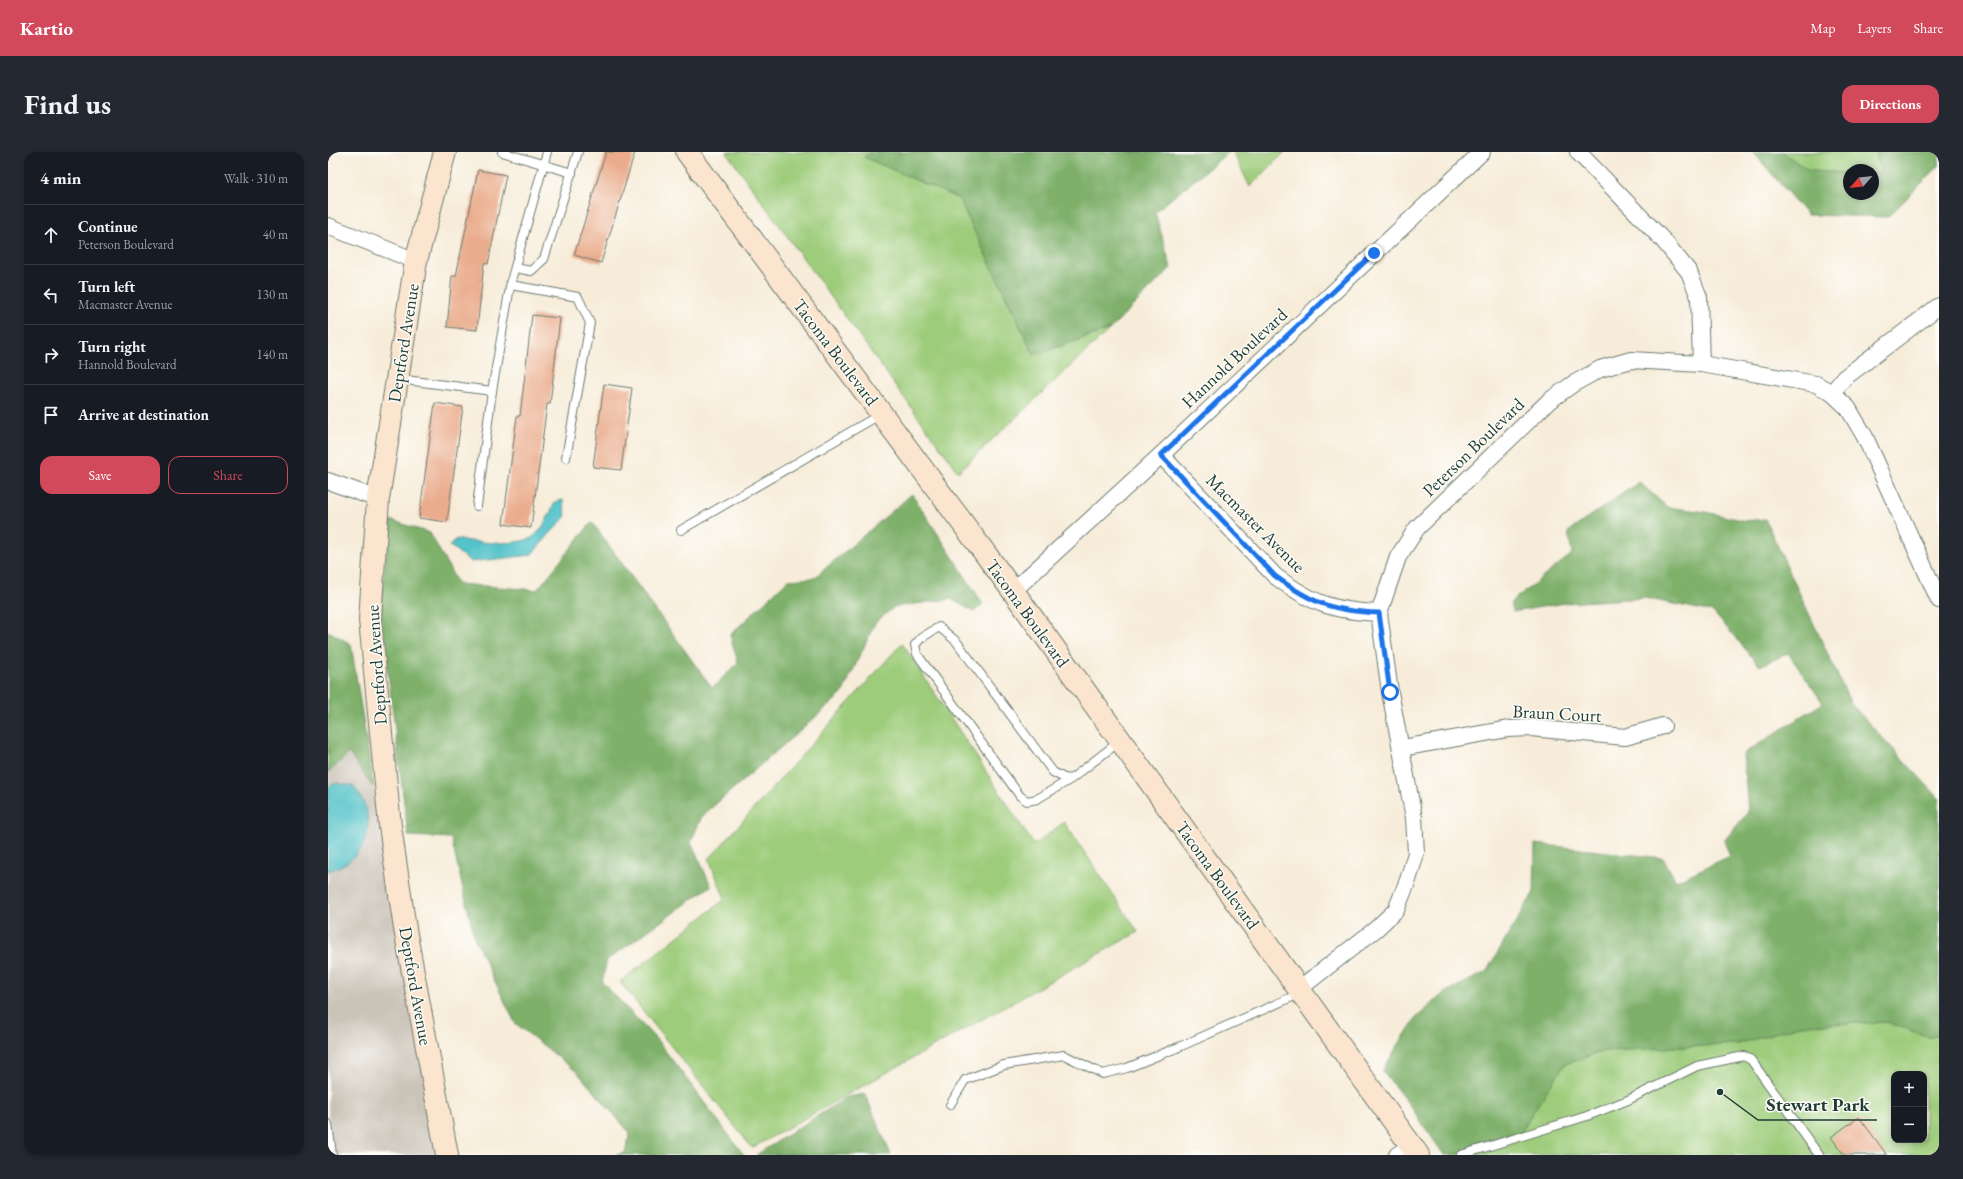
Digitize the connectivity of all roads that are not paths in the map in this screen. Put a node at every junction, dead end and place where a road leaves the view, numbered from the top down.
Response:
1 (445, 152) edge
2 (502, 152) edge
3 (547, 152) edge
4 (578, 152) edge
5 (687, 152) edge
6 (1482, 152) edge
7 (1578, 152) edge
8 (543, 164) junction
9 (572, 173) junction
10 (328, 226) edge
11 (416, 261) junction
12 (515, 268) junction
13 (511, 285) junction
14 (1939, 306) edge
15 (1701, 364) junction
16 (397, 379) junction
17 (492, 391) junction
18 (1832, 393) junction
19 (882, 414) junction
20 (1161, 455) junction
21 (566, 458) dead end
22 (328, 481) edge
23 (378, 499) junction
24 (477, 506) dead end
25 (681, 530) dead end
26 (1013, 591) junction
27 (1939, 600) edge
28 (1379, 613) junction
29 (1664, 726) dead end
30 (1121, 741) junction
31 (1402, 748) junction
32 (1071, 779) junction
33 (1301, 991) junction
34 (950, 1105) dead end
35 (328, 1124) edge
36 (1409, 1152) edge
37 (332, 1155) edge
38 (447, 1155) edge
39 (1461, 1155) edge
40 (1819, 1155) edge

1 - 11 street, Deptford Avenue
2 - 8 lane
3 - 8 lane
4 - 9 lane
5 - 19 street, Tacoma Boulevard
6 - 20 street, Hannold Boulevard
7 - 15 street
8 - 9 lane
8 - 12 lane
9 - 12 lane
10 - 11 street
11 - 16 street, Deptford Avenue
12 - 13 lane
13 - 17 lane
13 - 21 lane
14 - 18 street
15 - 18 street, Peterson Boulevard
15 - 28 street, Peterson Boulevard
16 - 17 lane
16 - 23 street, Deptford Avenue
17 - 24 lane
18 - 27 street, Peterson Boulevard
19 - 25 lane
19 - 26 street, Tacoma Boulevard
20 - 26 street, Hannold Boulevard
20 - 28 street, Macmaster Avenue
22 - 23 street
23 - 38 street, Deptford Avenue
26 - 30 street, Tacoma Boulevard
28 - 31 street, Peterson Boulevard
29 - 31 street, Braun Court
30 - 32 lane
30 - 33 street, Tacoma Boulevard
31 - 33 street, Peterson Boulevard
32 - 32 lane
33 - 34 lane
33 - 36 street, Tacoma Boulevard
35 - 37 lane
39 - 40 lane

